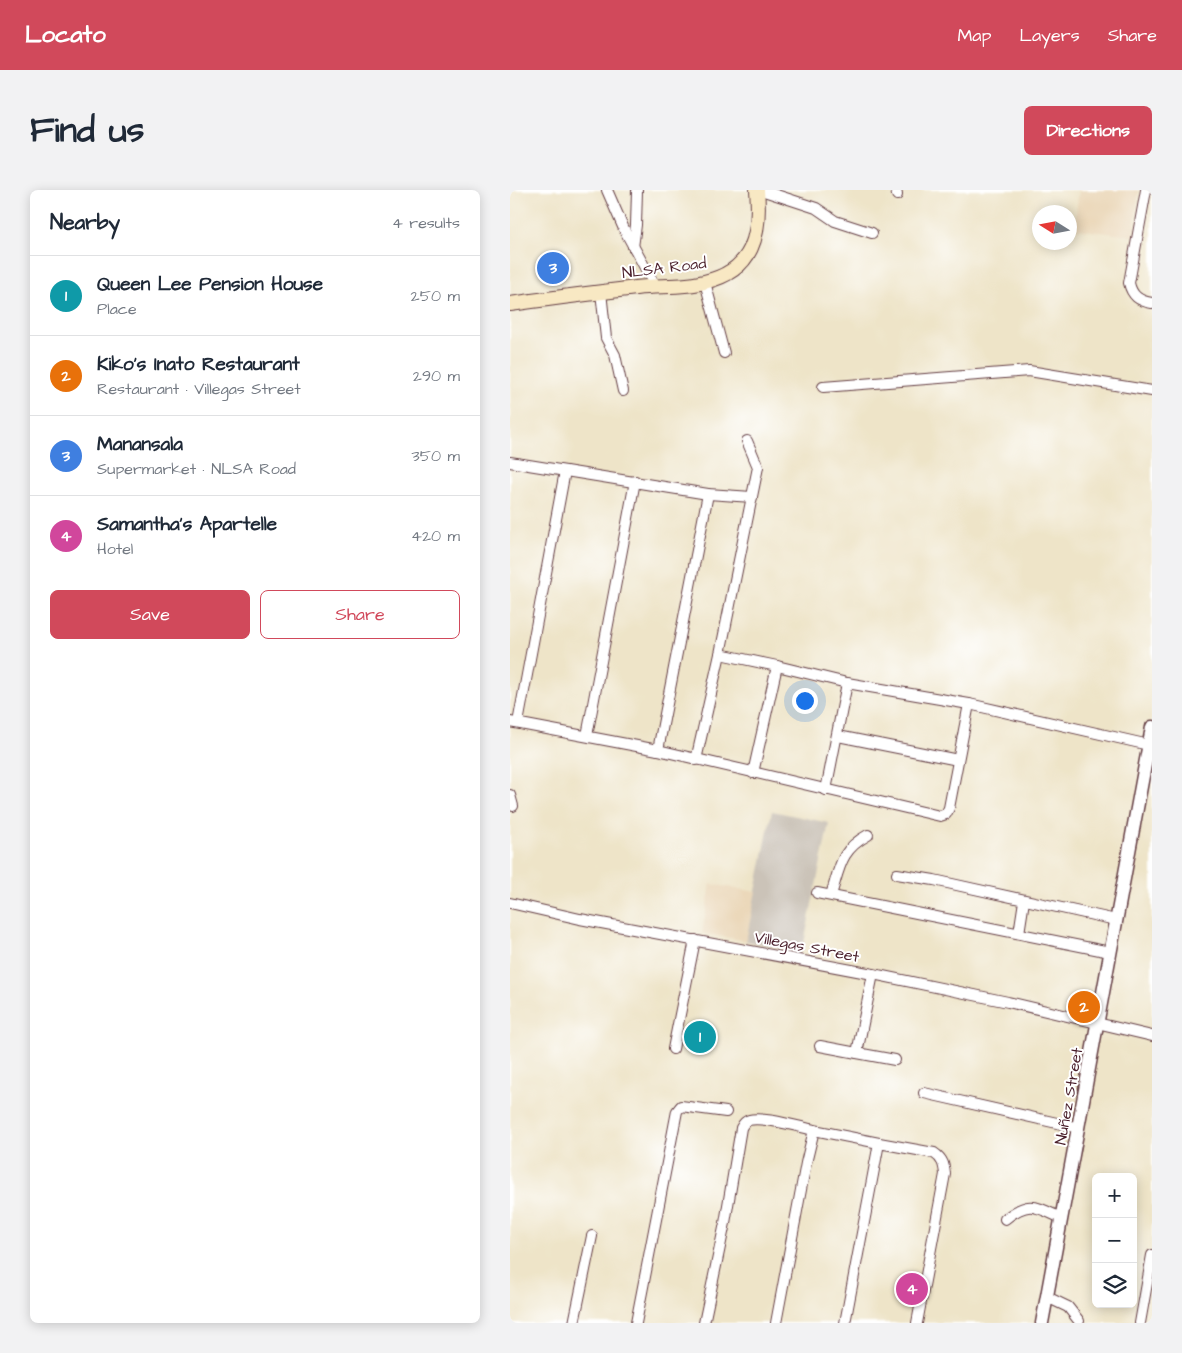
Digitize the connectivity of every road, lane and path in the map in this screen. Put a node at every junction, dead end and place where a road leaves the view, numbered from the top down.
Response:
1 (607, 190) edge
2 (637, 190) edge
3 (756, 190) edge
4 (761, 190) edge
5 (1146, 190) edge
6 (872, 233) dead end
7 (633, 247) junction
8 (705, 282) junction
9 (655, 286) junction
10 (601, 292) junction
11 (1152, 303) edge
12 (510, 304) edge
13 (724, 353) dead end
14 (823, 387) dead end
15 (623, 391) dead end
16 (1152, 391) edge
17 (747, 441) dead end
18 (510, 462) edge
19 (565, 470) junction
20 (635, 482) junction
21 (708, 494) junction
22 (752, 497) junction
23 (720, 654) junction
24 (777, 666) junction
25 (847, 683) junction
26 (968, 704) junction
27 (514, 723) edge
28 (1152, 729) edge
29 (587, 736) junction
30 (838, 736) junction
31 (1149, 745) junction
32 (658, 750) junction
33 (696, 760) junction
34 (958, 760) junction
35 (753, 773) junction
36 (826, 790) junction
37 (510, 795) edge
38 (513, 806) dead end
39 (868, 835) dead end
40 (897, 874) dead end
41 (817, 893) dead end
42 (831, 895) junction
43 (1024, 901) junction
44 (510, 903) edge
45 (1116, 920) junction
46 (1019, 933) junction
47 (694, 940) junction
48 (1110, 952) junction
49 (873, 974) junction
50 (1097, 1024) junction
51 (1152, 1036) edge
52 (820, 1046) dead end
53 (673, 1049) dead end
54 (857, 1053) junction
55 (894, 1060) dead end
56 (924, 1093) dead end
57 (726, 1112) dead end
58 (1079, 1128) junction
59 (814, 1130) junction
60 (879, 1143) junction
61 (1061, 1218) junction
62 (1005, 1219) dead end
63 (592, 1236) dead end
64 (1152, 1255) edge
65 (1047, 1297) junction
66 (1079, 1321) dead end
67 (574, 1323) edge
68 (636, 1323) edge
69 (704, 1323) edge
70 (776, 1323) edge
71 (845, 1323) edge
72 (917, 1323) edge
73 (1042, 1323) edge
74 (1140, 1323) edge

1 - 7 street
2 - 7 street
3 - 8 main road, NLSA Road
4 - 6 street
5 - 11 street
7 - 9 street
8 - 9 main road, NLSA Road
8 - 13 street
9 - 10 main road, NLSA Road
10 - 12 main road, NLSA Road
10 - 15 street
14 - 16 street
17 - 22 street
18 - 19 street
19 - 20 street
19 - 27 street
20 - 21 street
20 - 29 street
21 - 22 street
21 - 32 street
22 - 23 street
23 - 24 street
23 - 33 street
24 - 25 street
24 - 35 street
25 - 26 street
25 - 30 street
26 - 31 street
26 - 34 street
27 - 29 street
28 - 31 street, Nuñez Street
29 - 32 street
30 - 34 street
30 - 36 street
31 - 45 street, Nuñez Street
32 - 33 street
33 - 35 street
34 - 36 street
35 - 36 street
37 - 38 street
39 - 42 street
40 - 43 street
41 - 42 street
42 - 46 street
43 - 45 street
43 - 46 street
44 - 47 street, Villegas Street
45 - 48 street, Nuñez Street
46 - 48 street
47 - 49 street, Villegas Street
47 - 53 street
48 - 50 street, Nuñez Street
49 - 50 street, Villegas Street
49 - 54 street
50 - 51 street, Villegas Street
50 - 58 street, Nuñez Street
52 - 54 street
54 - 55 street
56 - 58 street
57 - 68 street
58 - 61 street, Nuñez Street
59 - 60 street
59 - 69 street
59 - 70 street
60 - 71 street
60 - 72 street
61 - 62 street
61 - 65 street, Nuñez Street
63 - 67 street
64 - 74 street
65 - 66 street
65 - 73 street, Nuñez Street

